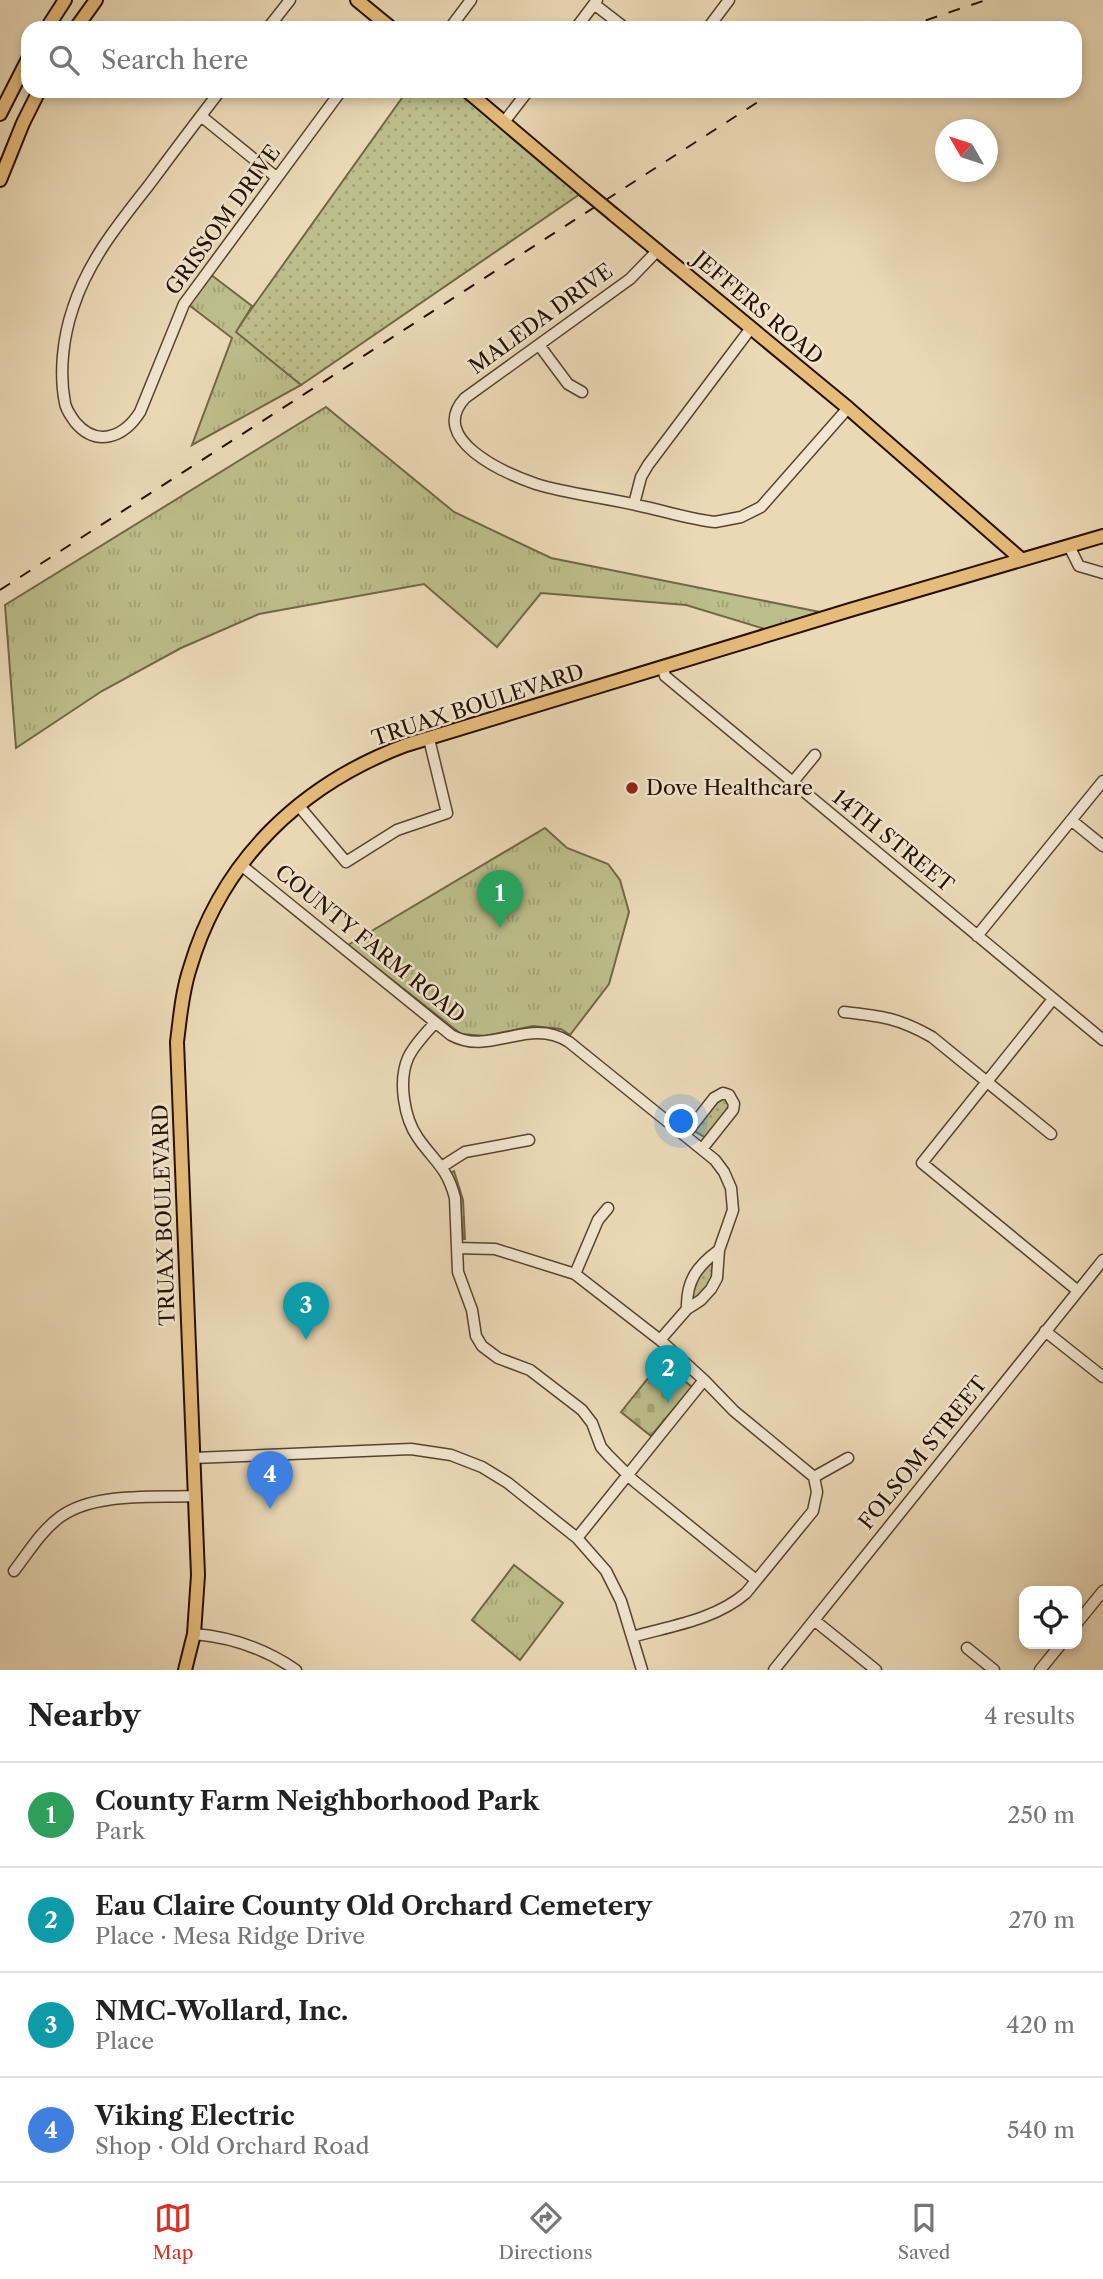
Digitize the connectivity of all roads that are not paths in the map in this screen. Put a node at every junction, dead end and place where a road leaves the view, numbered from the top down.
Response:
1 (65, 0) edge
2 (96, 0) edge
3 (290, 0) edge
4 (357, 0) edge
5 (471, 0) edge
6 (729, 0) edge
7 (596, 2) edge
8 (52, 21) edge
9 (81, 21) edge
10 (274, 21) edge
11 (381, 21) edge
12 (455, 21) edge
13 (581, 21) edge
14 (617, 21) edge
15 (713, 21) edge
16 (21, 73) edge
17 (36, 98) edge
18 (215, 98) edge
19 (336, 98) edge
20 (475, 98) edge
21 (523, 98) edge
22 (0, 114) edge
23 (201, 116) junction
24 (504, 122) junction
25 (276, 177) junction
26 (0, 180) edge
27 (658, 250) junction
28 (751, 328) junction
29 (539, 345) junction
30 (582, 392) dead end
31 (848, 408) junction
32 (634, 504) junction
33 (1103, 536) edge
34 (1069, 546) junction
35 (1021, 559) junction
36 (1103, 573) edge
37 (663, 668) junction
38 (429, 738) junction
39 (815, 755) dead end
40 (1103, 780) edge
41 (792, 783) junction
42 (298, 805) junction
43 (1071, 820) junction
44 (1103, 846) edge
45 (241, 865) junction
46 (978, 936) junction
47 (1053, 999) junction
48 (844, 1012) dead end
49 (435, 1023) junction
50 (1103, 1040) edge
51 (987, 1082) junction
52 (1051, 1134) dead end
53 (685, 1135) junction
54 (529, 1140) dead end
55 (702, 1149) junction
56 (443, 1166) junction
57 (608, 1208) dead end
58 (457, 1248) junction
59 (719, 1250) junction
60 (1103, 1260) edge
61 (575, 1274) junction
62 (1078, 1291) junction
63 (687, 1309) junction
64 (1045, 1331) junction
65 (660, 1340) junction
66 (1103, 1377) edge
67 (704, 1380) junction
68 (193, 1458) junction
69 (848, 1458) dead end
70 (628, 1475) junction
71 (814, 1477) junction
72 (194, 1496) junction
73 (577, 1538) junction
74 (14, 1571) dead end
75 (757, 1580) junction
76 (1103, 1591) edge
77 (1082, 1617) edge
78 (814, 1620) junction
79 (194, 1634) junction
80 (632, 1637) junction
81 (967, 1648) dead end
82 (1057, 1649) edge
83 (186, 1670) edge
84 (296, 1670) edge
85 (642, 1670) edge
86 (774, 1670) edge
87 (876, 1670) edge
88 (994, 1670) edge
89 (1041, 1670) edge

1 - 8 main road
2 - 9 main road
3 - 10 street
4 - 11 main road
5 - 12 street
6 - 15 street
7 - 13 street
7 - 14 street
16 - 22 main road
17 - 26 main road
18 - 23 street
19 - 25 street, GRISSOM DRIVE
20 - 24 main road, JEFFERS ROAD
21 - 24 street
23 - 25 street
23 - 25 street, GRISSOM DRIVE
24 - 27 main road, JEFFERS ROAD, bridge
27 - 28 main road, JEFFERS ROAD
27 - 29 street, MALEDA DRIVE
28 - 31 main road, JEFFERS ROAD
28 - 32 street
29 - 30 street
29 - 32 street, MALEDA DRIVE
31 - 32 street
31 - 35 main road, JEFFERS ROAD
33 - 34 main road, TRUAX BOULEVARD
34 - 35 main road, TRUAX BOULEVARD
34 - 36 street
35 - 37 main road, TRUAX BOULEVARD
37 - 38 main road, TRUAX BOULEVARD
37 - 41 street, 14TH STREET
38 - 42 main road, TRUAX BOULEVARD
38 - 42 street
39 - 41 street
40 - 43 street
41 - 46 street, 14TH STREET
42 - 45 main road, TRUAX BOULEVARD
43 - 44 street
43 - 46 street
45 - 49 street, COUNTY FARM ROAD
45 - 68 main road, TRUAX BOULEVARD
46 - 47 street, 14TH STREET
47 - 50 street, 14TH STREET
47 - 51 street
48 - 51 street
49 - 53 street, COUNTY FARM ROAD
49 - 56 street
51 - 52 street
51 - 62 street
53 - 55 street, COUNTY FARM ROAD
53 - 55 street
54 - 56 street
55 - 59 street, COUNTY FARM ROAD
56 - 58 street
57 - 61 street
58 - 61 street
58 - 70 street
59 - 63 street, COUNTY FARM ROAD
59 - 63 street, COUNTY FARM ROAD
60 - 62 street, FOLSOM STREET
61 - 65 street
62 - 64 street, FOLSOM STREET
63 - 65 street, COUNTY FARM ROAD
64 - 66 street
64 - 78 street, FOLSOM STREET
65 - 67 street
67 - 70 street
67 - 71 street
68 - 72 main road, TRUAX BOULEVARD
68 - 73 street
69 - 71 street
70 - 73 street
70 - 75 street
71 - 75 street
72 - 74 street
72 - 79 main road, TRUAX BOULEVARD
73 - 80 street
75 - 80 street
76 - 77 street
78 - 86 street, FOLSOM STREET
78 - 87 street
79 - 83 main road, TRUAX BOULEVARD
79 - 84 street
80 - 85 street
81 - 88 street
82 - 89 street

